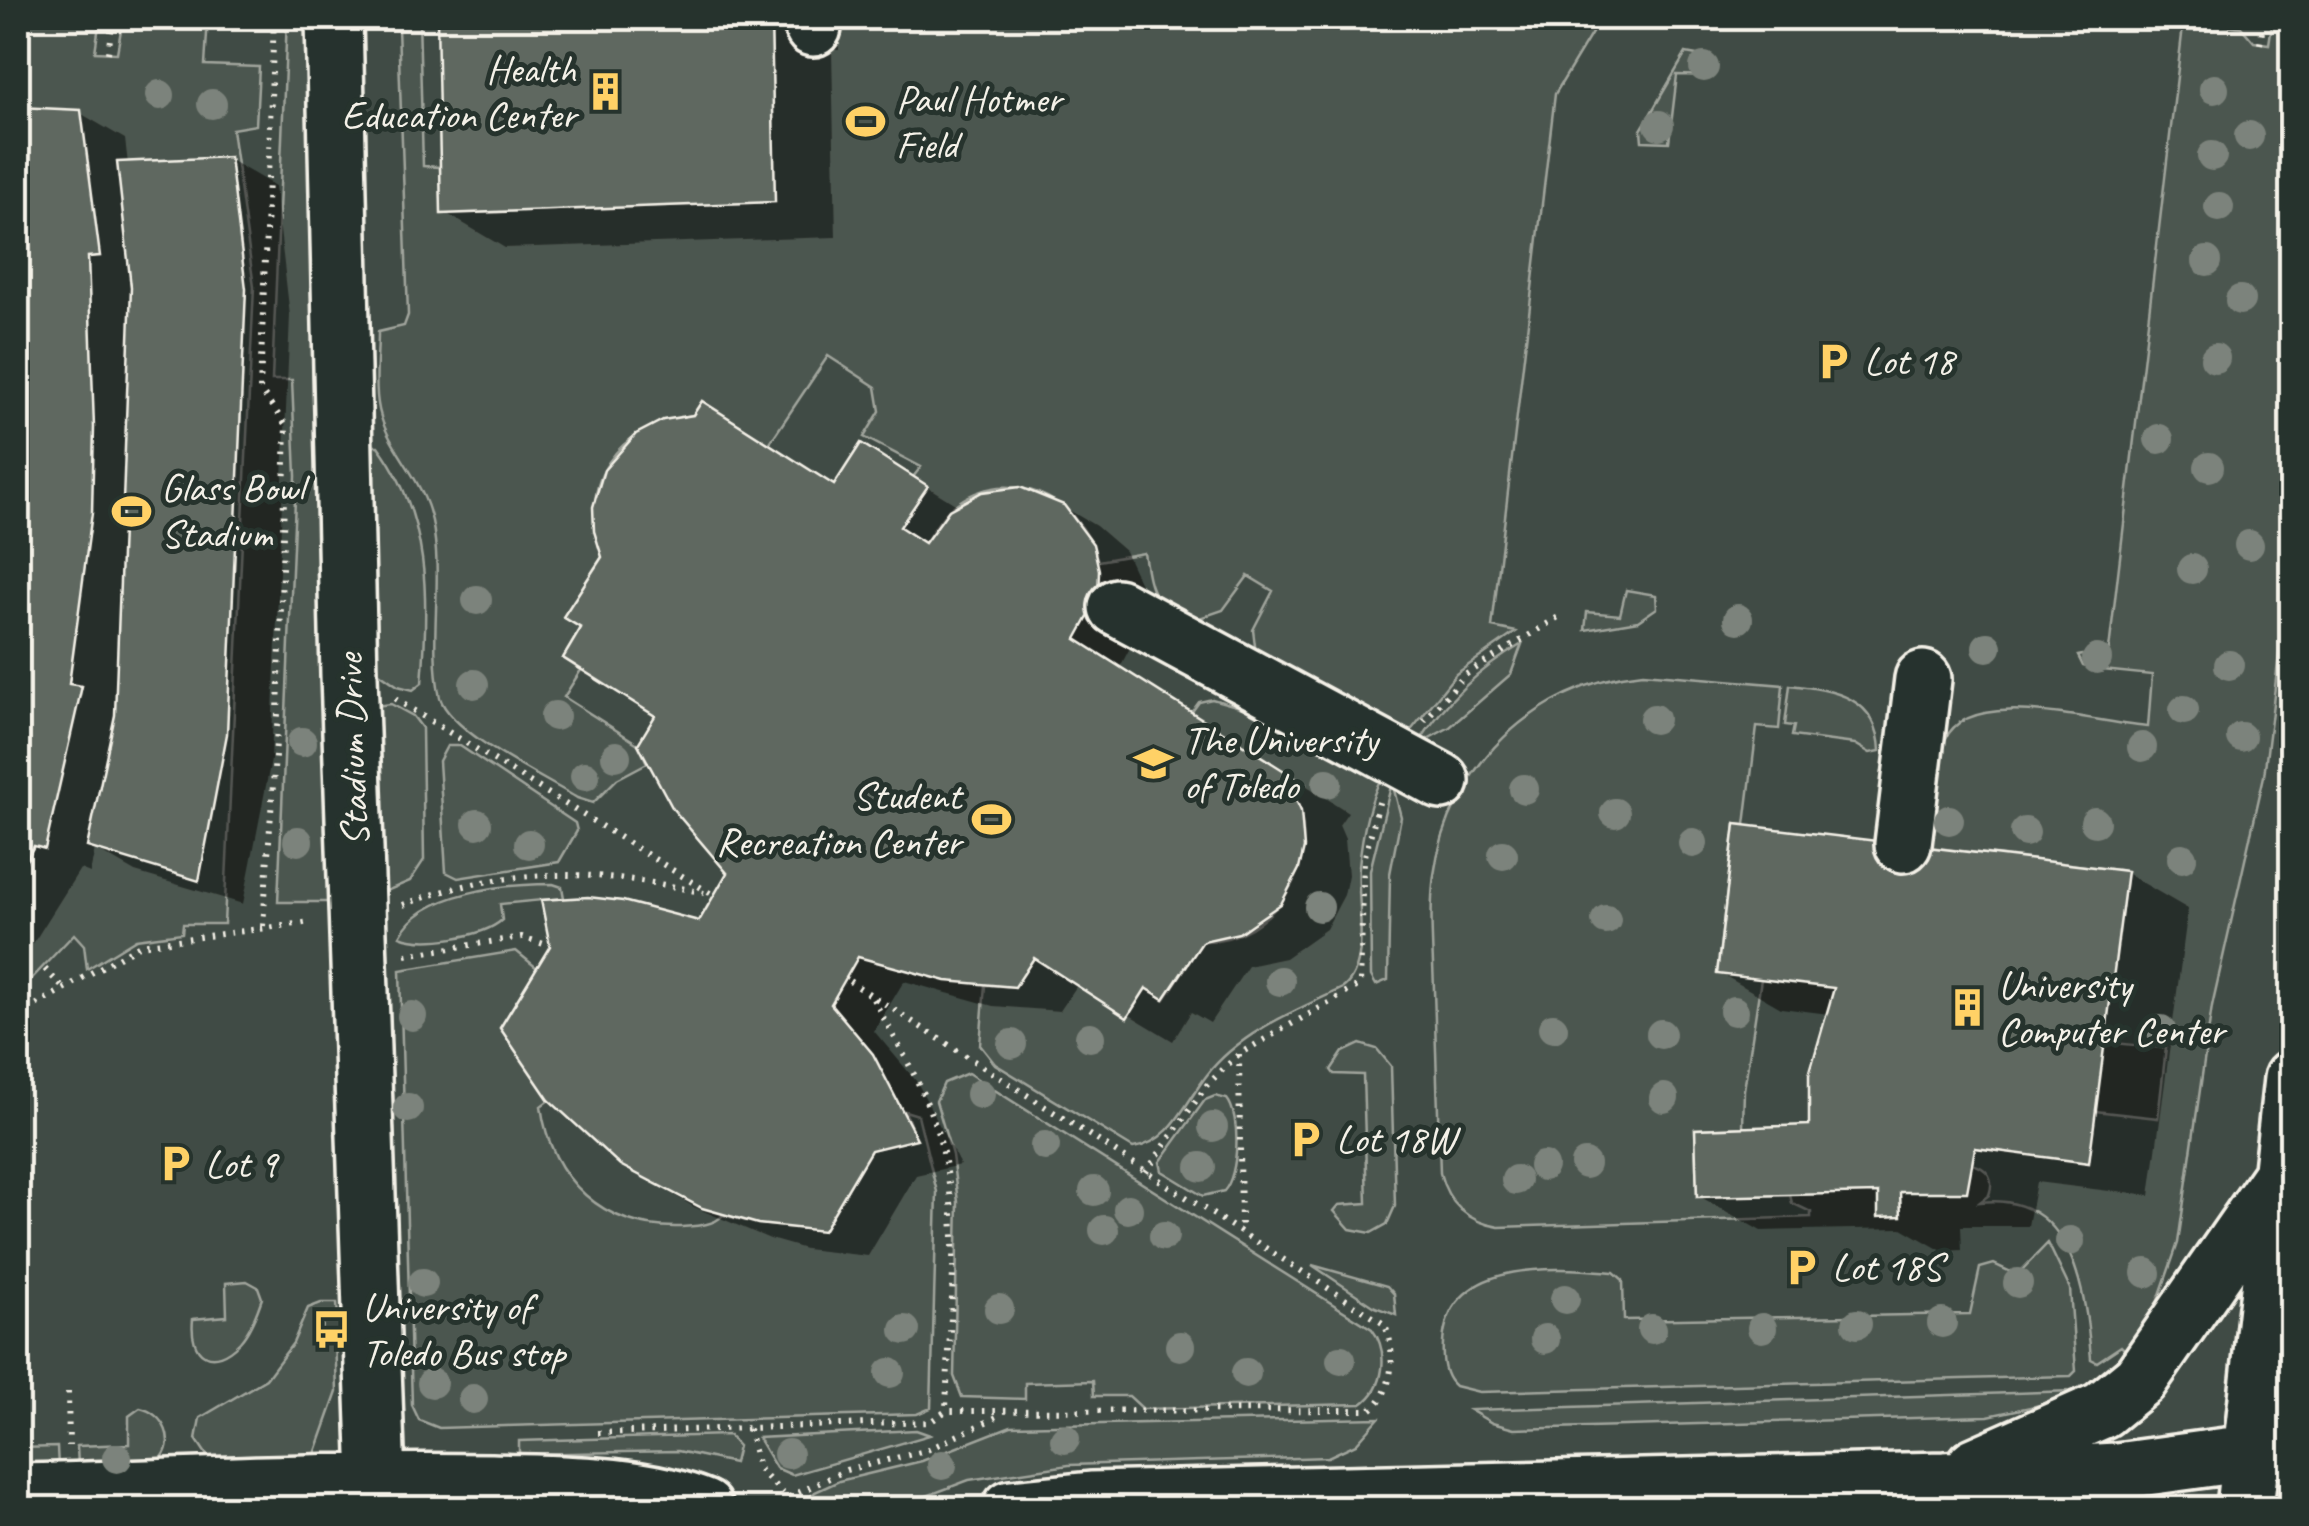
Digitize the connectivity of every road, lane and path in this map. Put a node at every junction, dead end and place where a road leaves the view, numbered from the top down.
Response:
1 (113, 18) edge
2 (274, 18) edge
3 (334, 18) edge
4 (2264, 18) edge
5 (2260, 44) dead end
6 (108, 53) dead end
7 (1117, 607) dead end
8 (1560, 616) dead end
9 (349, 675) junction
10 (1923, 679) dead end
11 (1420, 727) dead end
12 (1441, 781) dead end
13 (1385, 784) dead end
14 (1903, 844) dead end
15 (388, 911) dead end
16 (328, 921) dead end
17 (263, 926) junction
18 (550, 946) dead end
19 (390, 957) dead end
20 (45, 968) dead end
21 (846, 979) dead end
22 (66, 991) junction
23 (870, 994) junction
24 (18, 1014) edge
25 (1239, 1054) junction
26 (2292, 1079) edge
27 (1146, 1172) junction
28 (2286, 1191) edge
29 (1241, 1233) junction
30 (68, 1392) dead end
31 (946, 1411) junction
32 (1006, 1413) junction
33 (748, 1429) junction
34 (593, 1434) dead end
35 (2272, 1451) edge
36 (69, 1462) dead end
37 (1945, 1480) junction
38 (377, 1482) junction
39 (18, 1492) edge
40 (704, 1508) edge
41 (1011, 1508) edge
42 (2013, 1508) edge
43 (2246, 1508) edge

1 - 6 path
2 - 17 path
3 - 9 street, Stadium Drive
4 - 5 path
7 - 12 street
8 - 11 path
9 - 15 path
9 - 38 street, Stadium Drive
10 - 14 street
13 - 25 path
16 - 17 path
17 - 22 path
18 - 19 path
20 - 22 path
21 - 23 path
22 - 24 path
23 - 27 path
23 - 31 path
25 - 27 path
25 - 29 path
26 - 28 street
27 - 29 path
28 - 35 street
28 - 37 street
29 - 32 path
30 - 36 path
31 - 32 path
31 - 33 path
32 - 33 path
33 - 34 path
35 - 37 street
35 - 43 street
37 - 41 street
37 - 42 street
38 - 39 street
38 - 40 street

